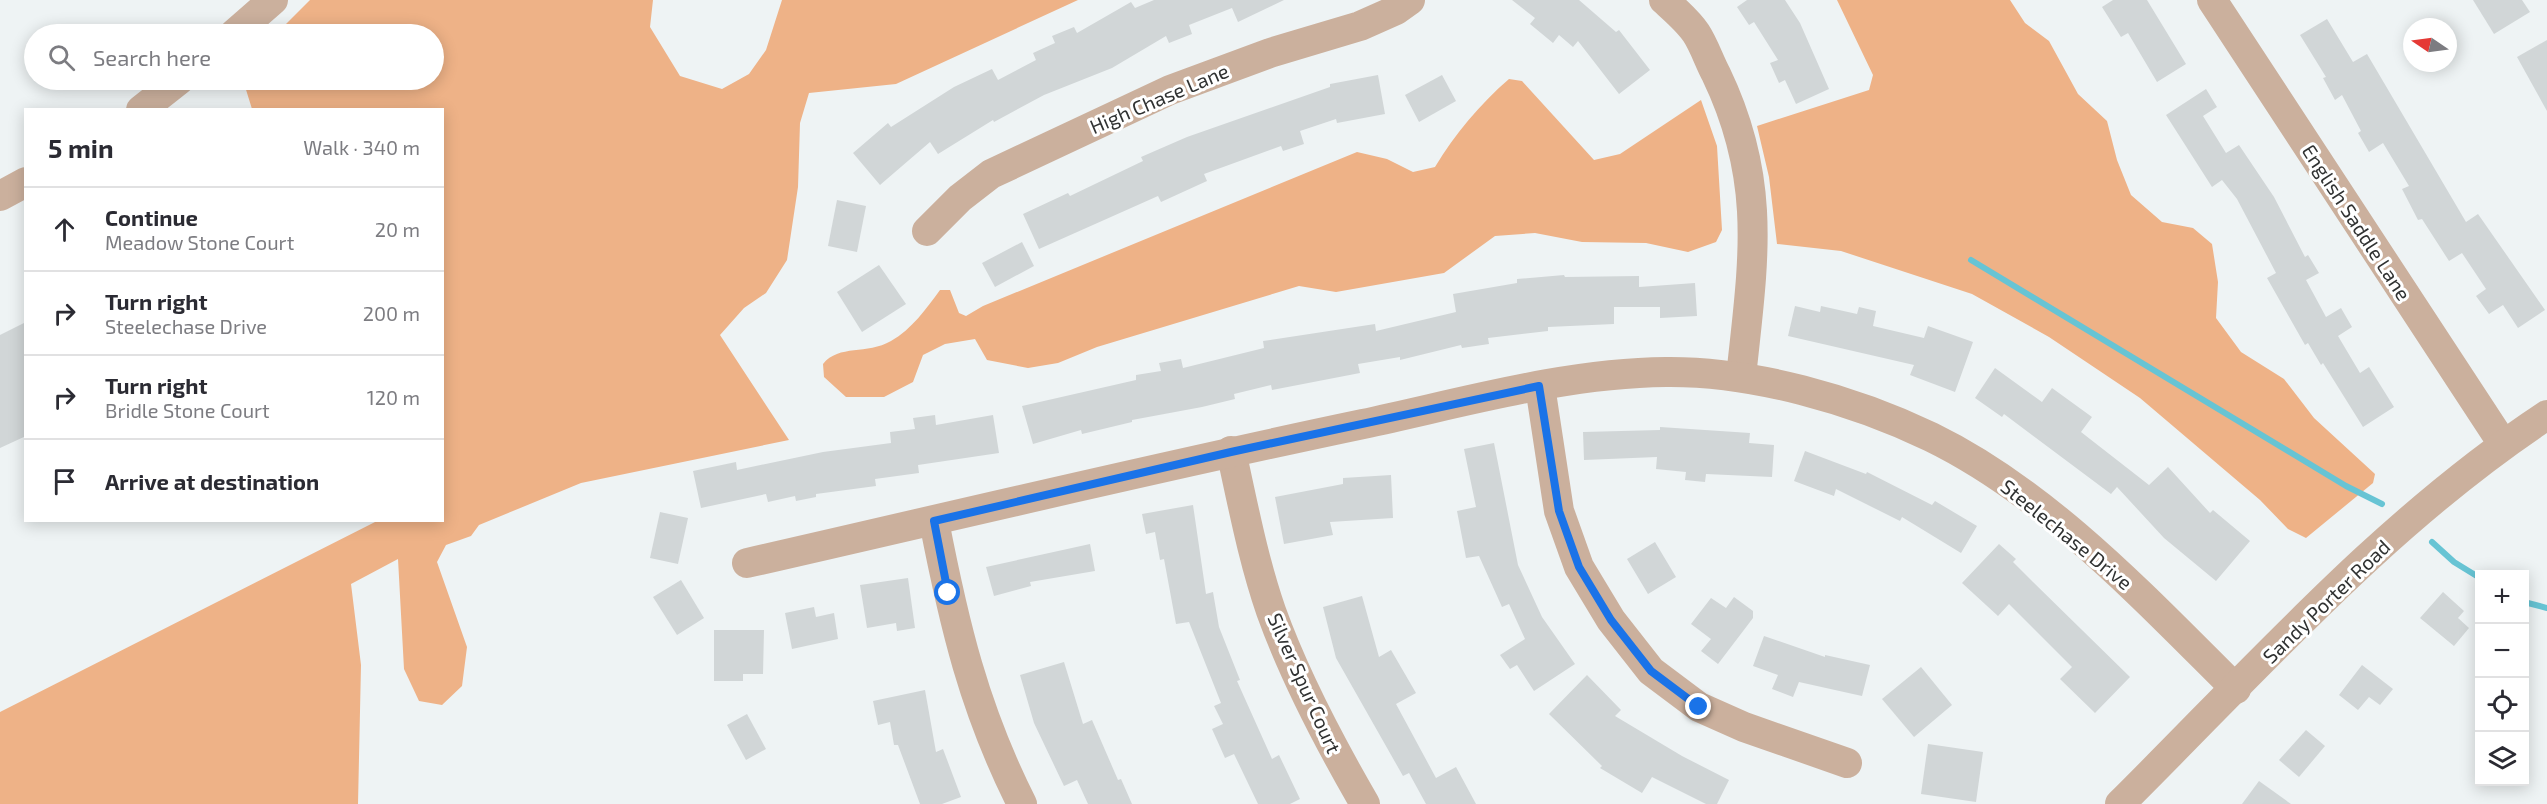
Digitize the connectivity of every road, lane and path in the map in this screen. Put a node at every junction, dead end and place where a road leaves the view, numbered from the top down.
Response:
1 (273, 0) edge
2 (1410, 0) edge
3 (1665, 0) edge
4 (2212, 0) edge
5 (245, 24) edge
6 (166, 90) edge
7 (144, 108) edge
8 (24, 183) edge
9 (0, 196) edge
10 (927, 231) dead end
11 (1741, 377) junction
12 (1539, 386) junction
13 (2547, 415) edge
14 (2503, 444) junction
15 (1231, 452) junction
16 (934, 521) junction
17 (747, 563) dead end
18 (2236, 689) junction
19 (1847, 763) dead end
20 (1022, 804) edge
21 (1365, 804) edge
22 (2120, 804) edge

1 - 5 street
2 - 10 street, High Chase Lane
3 - 11 street
4 - 14 street, English Saddle Lane
6 - 7 street
8 - 9 street
11 - 12 street, Steelechase Drive
11 - 18 street, Steelechase Drive
12 - 15 street, Steelechase Drive
12 - 19 street
13 - 14 street, Sandy Porter Road
14 - 18 street, Sandy Porter Road
15 - 16 street, Steelechase Drive
15 - 21 street, Silver Spur Court
16 - 17 street, Steelechase Drive
16 - 20 street
18 - 22 street, Sandy Porter Road

